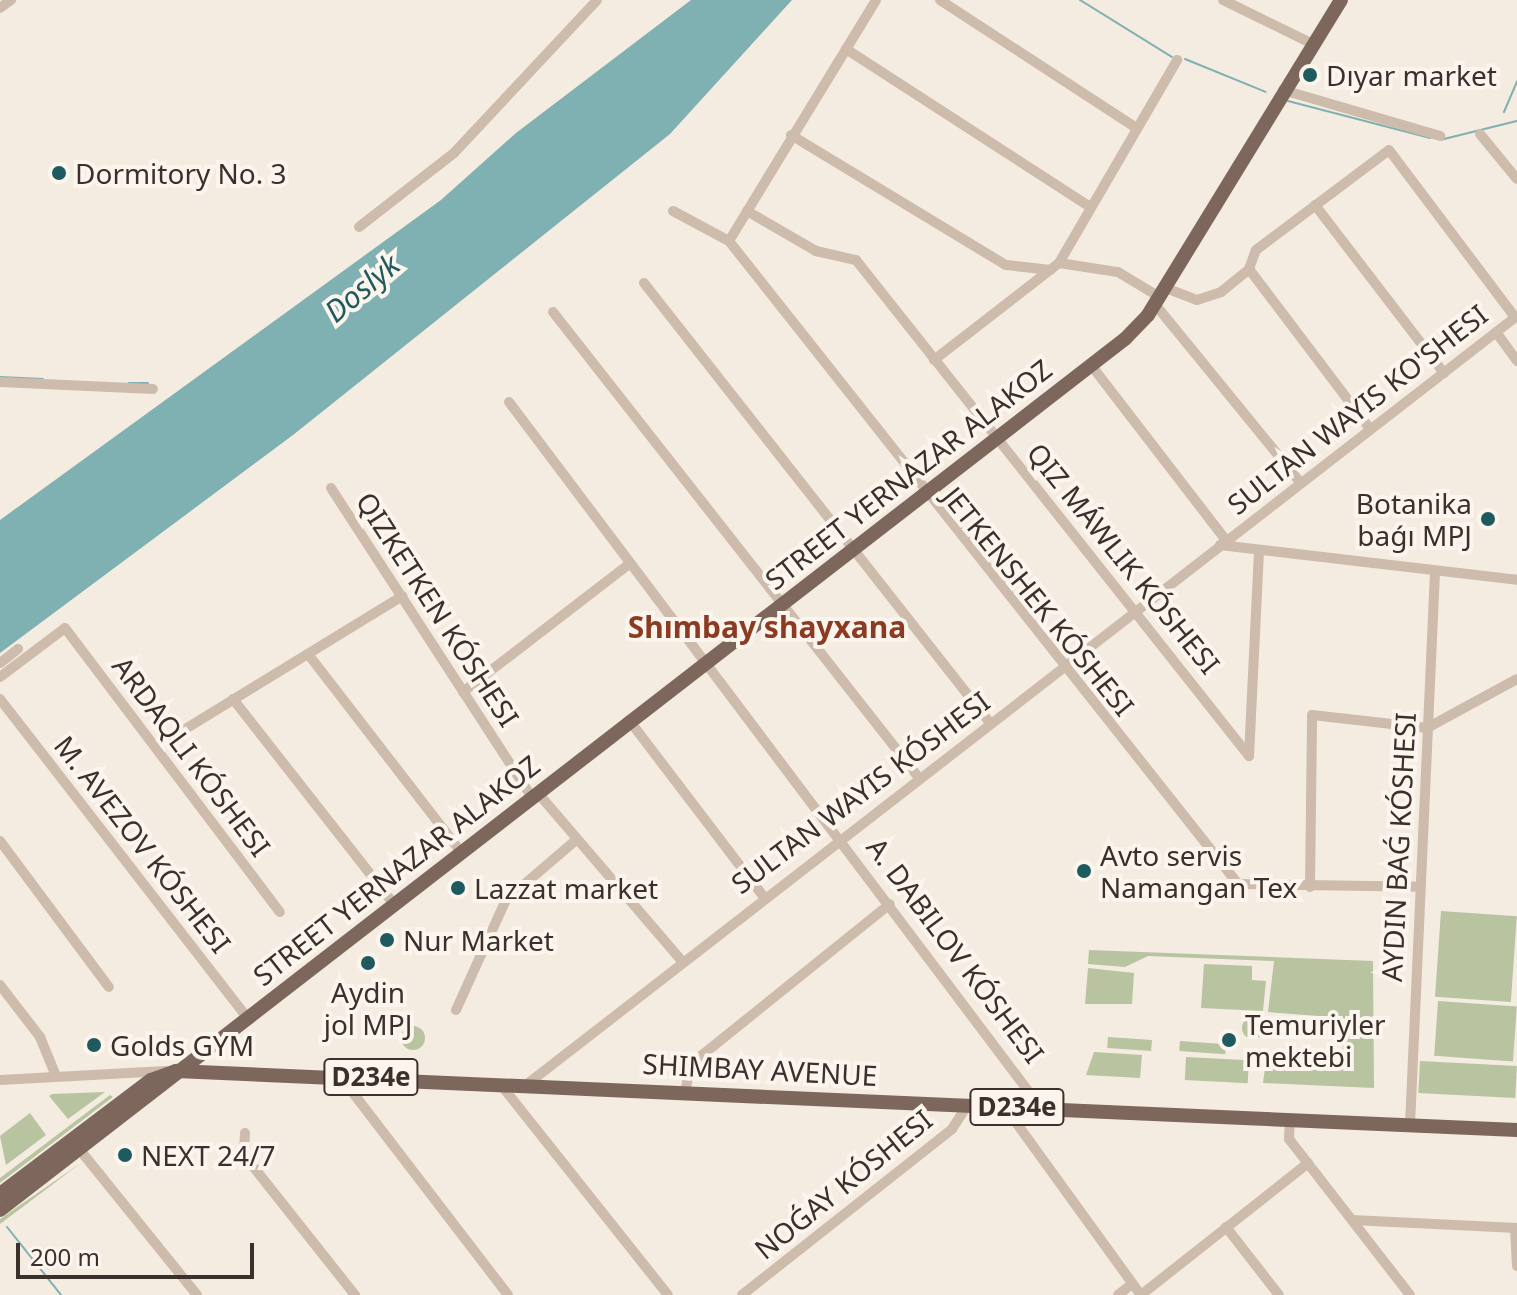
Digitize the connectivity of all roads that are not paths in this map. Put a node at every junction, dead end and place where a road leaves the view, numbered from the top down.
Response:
1 (11, 0) edge
2 (597, 0) edge
3 (876, 0) edge
4 (940, 0) edge
5 (1223, 0) edge
6 (1341, 0) edge
7 (0, 8) edge
8 (1313, 44) junction
9 (846, 49) junction
10 (1177, 60) dead end
11 (1283, 90) junction
12 (1136, 128) junction
13 (1480, 134) dead end
14 (791, 135) junction
15 (1440, 136) dead end
16 (1517, 179) edge
17 (1315, 205) junction
18 (1089, 206) junction
19 (673, 211) dead end
20 (747, 211) junction
21 (359, 227) dead end
22 (729, 241) junction
23 (1055, 266) junction
24 (1249, 269) junction
25 (644, 283) dead end
26 (1158, 295) junction
27 (553, 312) dead end
28 (1516, 316) edge
29 (1496, 332) junction
30 (934, 360) junction
31 (1517, 361) edge
32 (1091, 365) junction
33 (1444, 373) junction
34 (0, 382) edge
35 (153, 389) dead end
36 (509, 402) dead end
37 (1370, 429) junction
38 (997, 438) junction
39 (1301, 483) junction
40 (331, 488) dead end
41 (923, 494) junction
42 (1223, 543) junction
43 (854, 549) junction
44 (1259, 551) junction
45 (629, 564) junction
46 (1435, 572) junction
47 (1517, 580) edge
48 (402, 596) junction
49 (781, 605) junction
50 (1136, 610) junction
51 (18, 649) dead end
52 (308, 654) junction
53 (0, 663) edge
54 (705, 663) junction
55 (1062, 668) junction
56 (0, 677) edge
57 (1517, 679) edge
58 (463, 692) junction
59 (0, 699) edge
60 (233, 699) junction
61 (629, 720) junction
62 (990, 723) junction
63 (1427, 728) junction
64 (156, 747) junction
65 (919, 778) junction
66 (534, 794) junction
67 (841, 838) junction
68 (576, 840) junction
69 (0, 841) edge
70 (461, 852) junction
71 (1310, 887) junction
72 (1420, 887) junction
73 (763, 896) junction
74 (394, 904) junction
75 (890, 904) junction
76 (280, 912) dead end
77 (680, 959) junction
78 (0, 985) edge
79 (109, 987) dead end
80 (456, 1010) dead end
81 (248, 1019) junction
82 (176, 1071) junction
83 (56, 1076) junction
84 (340, 1076) junction
85 (0, 1080) edge
86 (500, 1083) junction
87 (526, 1085) junction
88 (685, 1092) junction
89 (968, 1104) junction
90 (1004, 1106) junction
91 (1041, 1108) junction
92 (1290, 1119) junction
93 (1410, 1125) junction
94 (1517, 1130) edge
95 (245, 1133) dead end
96 (80, 1150) junction
97 (1308, 1163) junction
98 (0, 1194) edge
99 (0, 1210) edge
100 (1352, 1220) junction
101 (1226, 1227) junction
102 (1516, 1228) edge
103 (1517, 1266) edge
104 (1132, 1284) junction
105 (197, 1295) edge
106 (355, 1295) edge
107 (508, 1295) edge
108 (668, 1295) edge
109 (742, 1295) edge
110 (1118, 1295) edge
111 (1141, 1295) edge
112 (1279, 1295) edge
113 (1410, 1295) edge

1 - 7 street
2 - 21 street
3 - 9 street
4 - 12 street
5 - 8 street
6 - 8 main road, STREET YERNAZAR ALAKOZ
8 - 11 main road, STREET YERNAZAR ALAKOZ
9 - 14 street
9 - 18 street
10 - 12 street
11 - 15 street
11 - 26 main road, STREET YERNAZAR ALAKOZ
12 - 18 street
13 - 16 street
14 - 20 street
14 - 23 street
17 - 24 street
17 - 28 street
17 - 33 street
18 - 23 street
19 - 22 street, JETKENSHEK KÓSHESI
20 - 22 street
20 - 30 street
22 - 41 street, JETKENSHEK KÓSHESI
23 - 26 street
23 - 30 street
24 - 26 street
24 - 37 street
25 - 43 street
26 - 32 main road, STREET YERNAZAR ALAKOZ
26 - 39 street
27 - 49 street
28 - 29 street, SULTAN WAYIS KO'SHESI
29 - 31 street
29 - 33 street, SULTAN WAYIS KO'SHESI
30 - 38 street
32 - 38 main road, STREET YERNAZAR ALAKOZ
32 - 42 street
33 - 37 street, SULTAN WAYIS KO'SHESI
34 - 35 street
36 - 45 street, A. DABILOV KÓSHESI
37 - 39 street, SULTAN WAYIS KO'SHESI
38 - 41 main road, STREET YERNAZAR ALAKOZ
38 - 50 street
39 - 42 street, SULTAN WAYIS KO'SHESI
40 - 48 street
41 - 43 main road, STREET YERNAZAR ALAKOZ
41 - 55 street, JETKENSHEK KÓSHESI
42 - 44 street
42 - 50 street, SULTAN WAYIS KO'SHESI
43 - 49 main road, STREET YERNAZAR ALAKOZ
43 - 62 street
44 - 46 street
44 - 50 street
45 - 54 street, A. DABILOV KÓSHESI
45 - 58 street
46 - 47 street
46 - 63 street
48 - 52 street
48 - 58 street
49 - 54 main road, STREET YERNAZAR ALAKOZ
49 - 65 street
50 - 55 street, SULTAN WAYIS KO'SHESI
51 - 53 street
52 - 60 street
52 - 70 street
54 - 61 main road, STREET YERNAZAR ALAKOZ
54 - 67 street, A. DABILOV KÓSHESI
55 - 62 street, SULTAN WAYIS KO'SHESI
55 - 71 street, JETKENSHEK KÓSHESI
56 - 64 street
57 - 63 street
58 - 66 street
59 - 81 street, M. AVEZOV KÓSHESI
60 - 64 street
60 - 74 street
61 - 66 main road, STREET YERNAZAR ALAKOZ
61 - 73 street
62 - 65 street, SULTAN WAYIS KO'SHESI
63 - 71 street
63 - 72 street
64 - 76 street
65 - 67 street, SULTAN WAYIS KO'SHESI
66 - 68 street
66 - 70 main road, STREET YERNAZAR ALAKOZ
67 - 73 street, SULTAN WAYIS KO'SHESI
67 - 75 street, A. DABILOV KÓSHESI
68 - 77 street
68 - 80 street
69 - 79 street
70 - 74 main road, STREET YERNAZAR ALAKOZ
71 - 72 street
72 - 93 street
73 - 77 street, SULTAN WAYIS KO'SHESI
74 - 81 main road, STREET YERNAZAR ALAKOZ
75 - 88 street
75 - 91 street, A. DABILOV KÓSHESI
77 - 87 street, SULTAN WAYIS KO'SHESI
78 - 83 street
81 - 82 main road, STREET YERNAZAR ALAKOZ
82 - 83 street, SHIMBAY AVENUE / D234e
82 - 84 main road, SHIMBAY AVENUE / D234e
82 - 96 main road, STREET YERNAZAR ALAKOZ
82 - 98 main road, STREET YERNAZAR ALAKOZ
83 - 85 street, SHIMBAY AVENUE / D234e
84 - 86 main road, SHIMBAY AVENUE / D234e
84 - 107 street
86 - 87 main road, SHIMBAY AVENUE / D234e
86 - 108 street
87 - 88 main road, SHIMBAY AVENUE / D234e
88 - 89 main road, SHIMBAY AVENUE / D234e
89 - 90 main road, SHIMBAY AVENUE / D234e
89 - 109 street, NOǴAY KÓSHESI
90 - 91 main road, SHIMBAY AVENUE / D234e
90 - 104 street
91 - 92 main road, SHIMBAY AVENUE / D234e
92 - 93 main road, SHIMBAY AVENUE / D234e
92 - 97 street
93 - 94 main road, SHIMBAY AVENUE / D234e
95 - 106 street
96 - 99 main road, STREET YERNAZAR ALAKOZ
96 - 105 street
97 - 100 street
97 - 101 street
100 - 102 street
100 - 113 street
101 - 111 street
101 - 112 street
102 - 103 street
104 - 110 street
104 - 111 street

